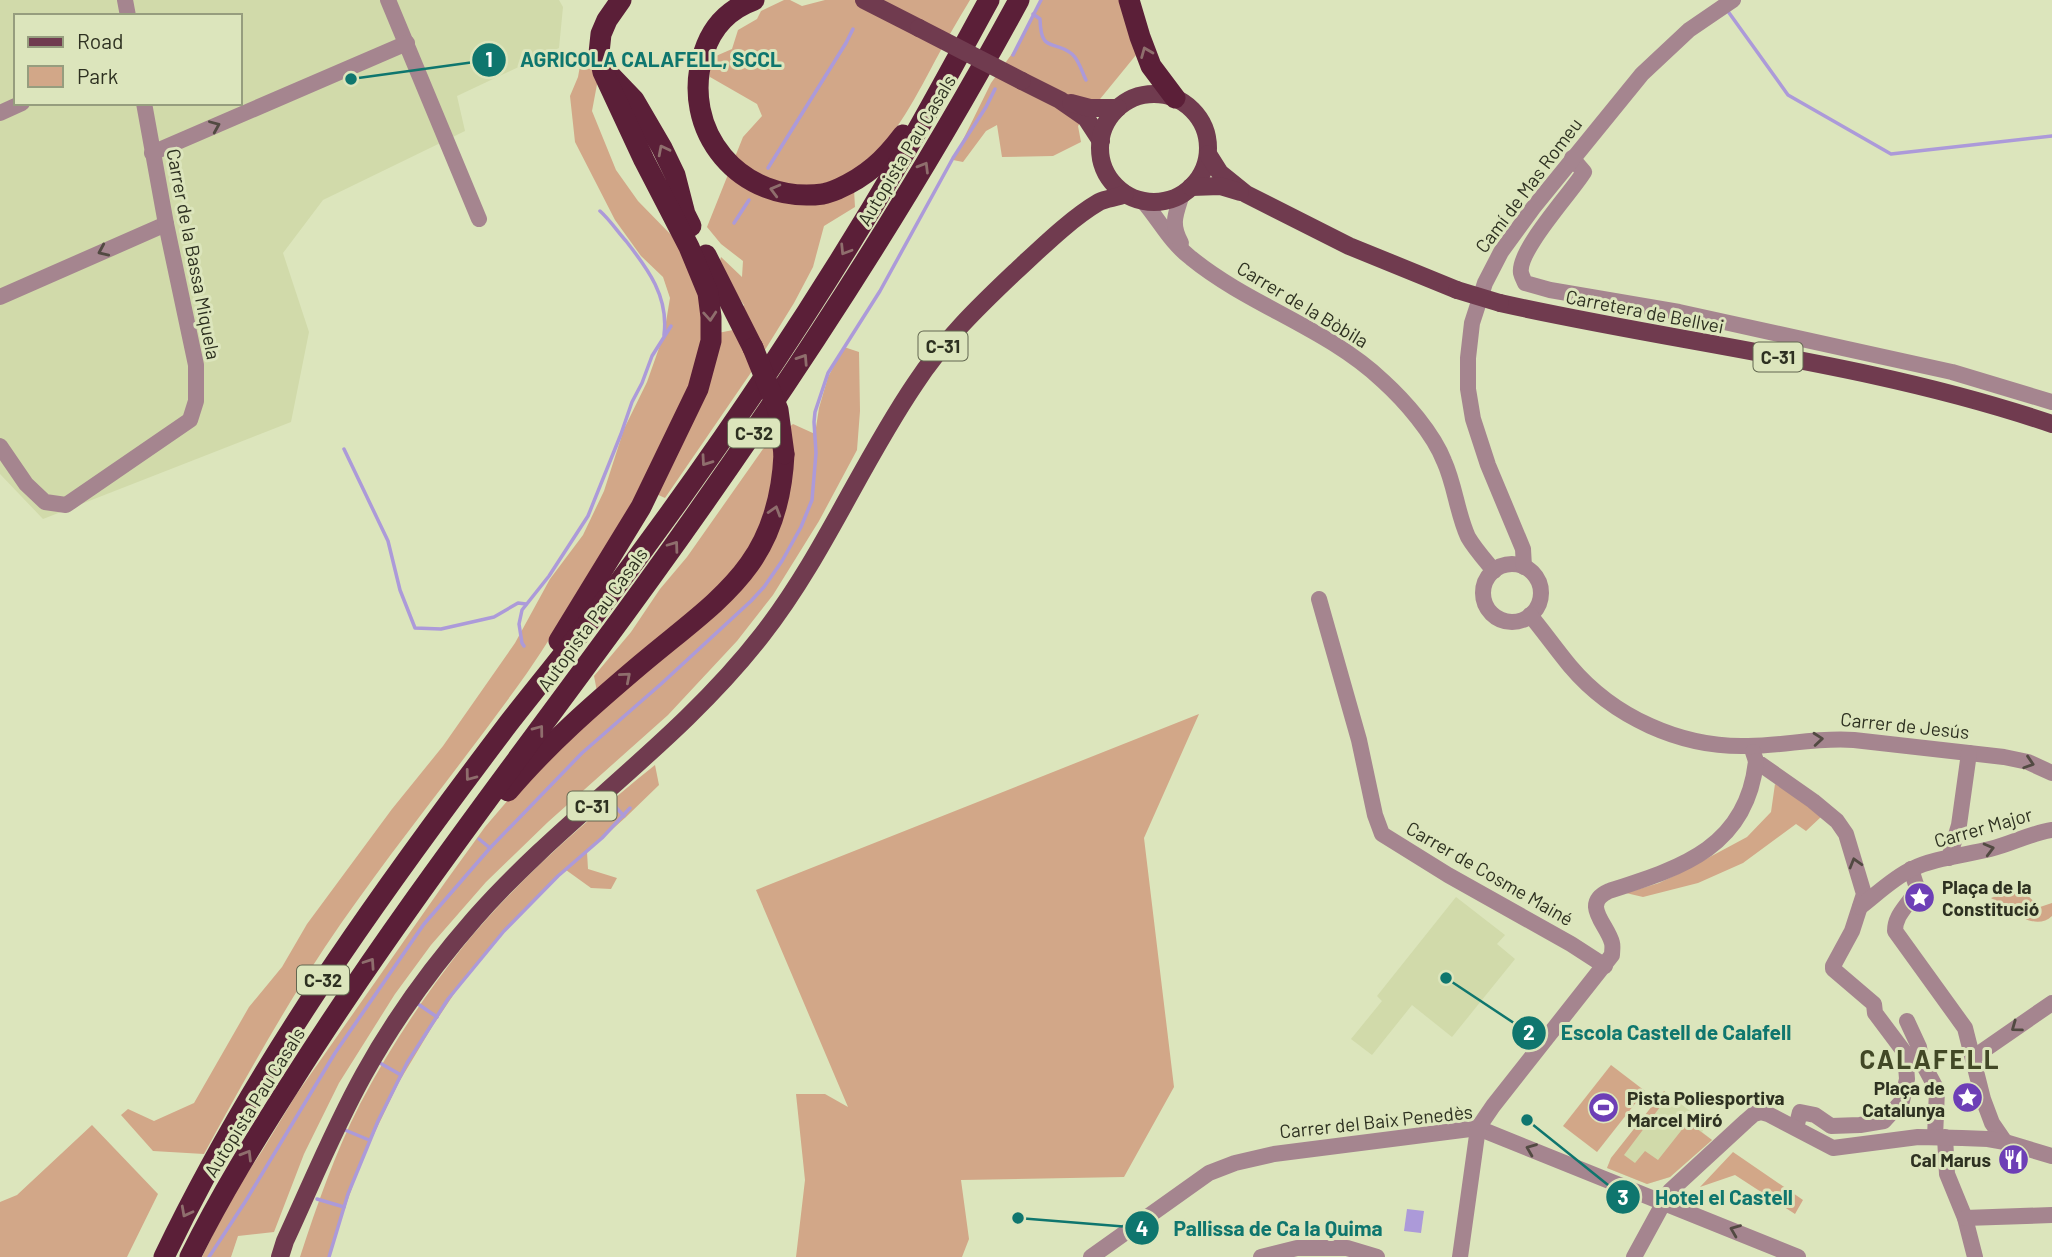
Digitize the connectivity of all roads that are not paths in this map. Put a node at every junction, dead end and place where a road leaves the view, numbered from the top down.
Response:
1 (388, 0) edge
2 (621, 0) edge
3 (629, 0) edge
4 (754, 0) edge
5 (864, 0) edge
6 (989, 0) edge
7 (1019, 0) edge
8 (1129, 0) edge
9 (1733, 0) edge
10 (407, 43) junction
11 (1175, 98) junction
12 (1060, 100) junction
13 (18, 105) edge
14 (144, 105) edge
15 (931, 106) junction
16 (1118, 108) junction
17 (0, 113) edge
18 (1101, 141) junction
19 (152, 153) junction
20 (1208, 153) junction
21 (1572, 158) junction
22 (1104, 168) junction
23 (1187, 191) junction
24 (1125, 194) junction
25 (1246, 194) junction
26 (1143, 201) junction
27 (1077, 218) junction
28 (479, 219) dead end
29 (166, 224) junction
30 (1189, 257) junction
31 (0, 296) edge
32 (2052, 402) edge
33 (2052, 424) edge
34 (0, 446) edge
35 (1524, 567) junction
36 (1494, 570) junction
37 (1320, 599) dead end
38 (1530, 615) junction
39 (511, 721) junction
40 (1969, 753) junction
41 (1753, 754) junction
42 (2052, 774) edge
43 (2052, 830) edge
44 (454, 844) junction
45 (1950, 858) junction
46 (1918, 867) junction
47 (1860, 907) junction
48 (1605, 966) junction
49 (2052, 1003) edge
50 (1906, 1021) dead end
51 (1912, 1050) junction
52 (1974, 1057) junction
53 (1478, 1128) junction
54 (1796, 1128) junction
55 (1940, 1137) junction
56 (2013, 1145) junction
57 (2052, 1156) edge
58 (318, 1171) junction
59 (1663, 1201) junction
60 (2052, 1216) edge
61 (1965, 1218) junction
62 (164, 1257) edge
63 (190, 1257) edge
64 (280, 1257) edge
65 (292, 1257) edge
66 (1091, 1257) edge
67 (1261, 1257) edge
68 (1377, 1257) edge
69 (1460, 1257) edge
70 (1634, 1257) edge
71 (1798, 1257) edge
72 (1975, 1257) edge

1 - 10 street
2 -> 39 highway
44 -> 3 highway, bridge
15 -> 4 highway
5 - 12 main road, bridge
6 - 15 highway, Autopista Pau Casals / C-32
44 -> 7 highway, Autopista Pau Casals / C-32
11 -> 8 highway
9 - 21 street, Camí de Mas Romeu
19 -> 10 street
10 - 28 street
11 - 16 main road
11 - 20 main road, C-31
12 - 16 main road
12 - 18 main road
13 - 17 street
14 - 19 street, Carrer de la Bassa Miquela
15 -> 39 highway, Autopista Pau Casals / C-32
16 - 18 main road
18 - 22 main road, C-31
19 - 29 street, Carrer de la Bassa Miquela
20 - 23 main road
20 - 25 main road, Carretera de Bellvei / C-31
21 - 32 street
21 - 35 street, Camí de Mas Romeu
22 - 24 main road
22 - 27 main road, C-31
23 - 25 main road, Carretera de Bellvei
23 - 26 main road
23 - 30 street
24 - 26 main road
24 - 27 main road, C-31
25 - 33 main road, Carretera de Bellvei / C-31, bridge
26 - 30 street, Carrer de la Bòbila
27 - 58 main road, C-31
29 -> 31 street
29 - 34 street, Carrer de la Bassa Miquela
30 - 36 street, Carrer de la Bòbila
35 - 36 street
35 - 38 street
36 - 38 street
37 - 48 street, Carrer de Cosme Mainé
38 - 41 street
39 -> 62 highway, Autopista Pau Casals / C-32
41 -> 40 street, Carrer de Jesús
40 -> 42 street, Carrer de Jesús
40 - 45 street
47 -> 41 street
41 - 48 street
45 -> 43 street, Carrer Major
63 -> 44 highway, Autopista Pau Casals / C-32
45 - 46 street, Carrer Major
46 - 47 street
46 - 52 street
47 - 51 street
48 - 53 street
49 -> 52 street
50 - 51 street
51 - 54 street
51 - 55 street
52 - 56 street
59 -> 53 street, Carrer del Baix Penedès
53 - 66 street, Carrer del Baix Penedès
53 - 69 street
54 - 55 street
54 - 59 street
55 - 56 street
55 - 61 street
56 - 57 street
58 - 64 main road, C-31
58 - 65 main road, C-31
59 - 70 street
71 -> 59 street, Carrer del Baix Penedès
60 - 61 street
61 - 72 street
67 - 68 street

